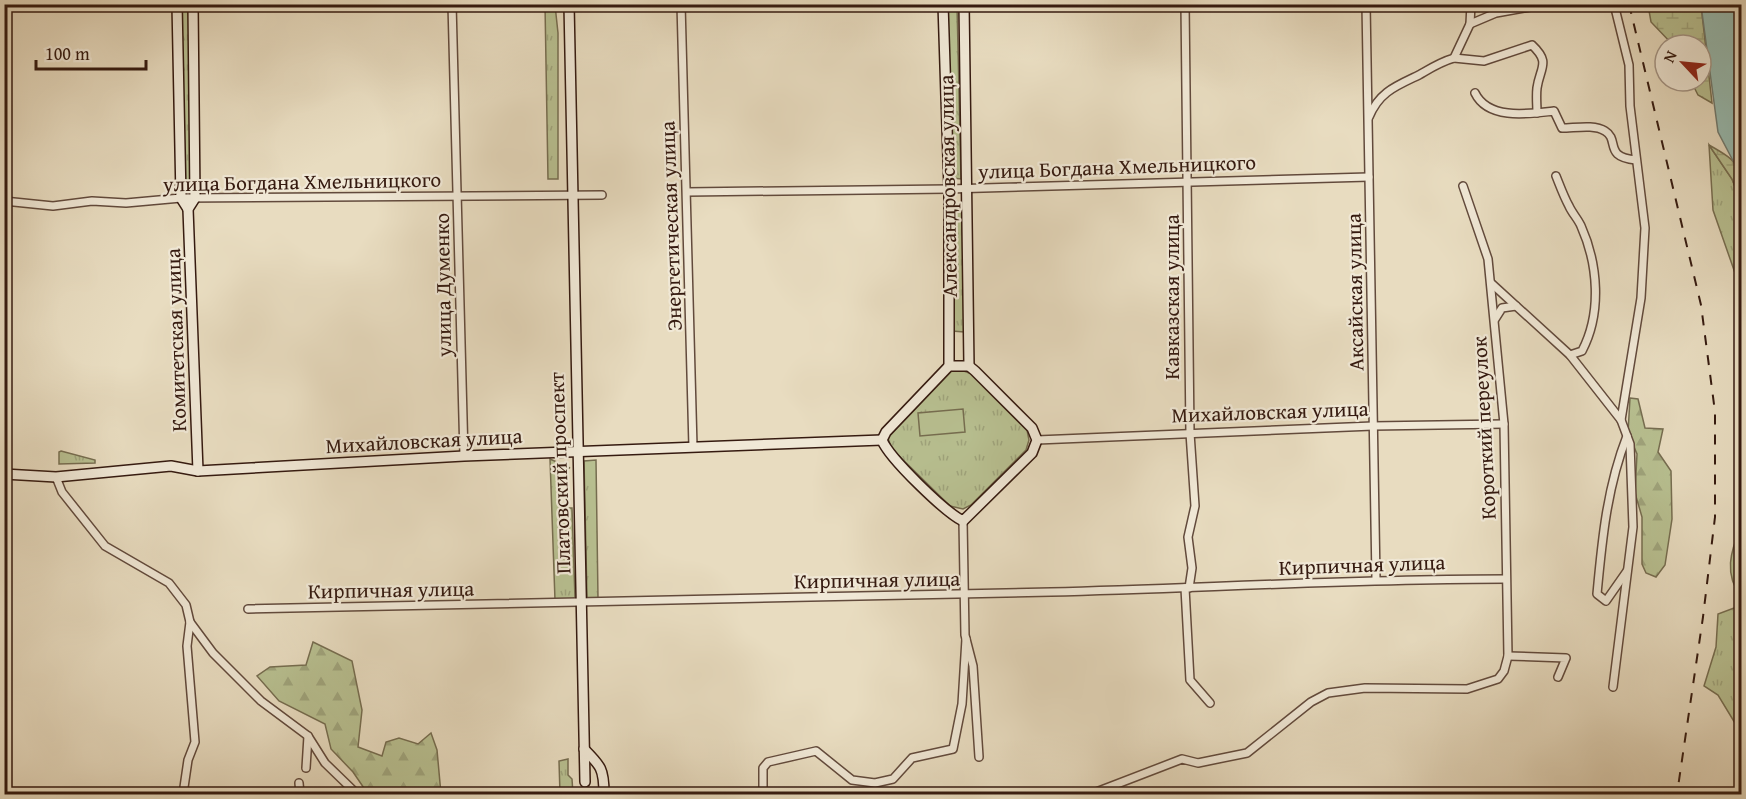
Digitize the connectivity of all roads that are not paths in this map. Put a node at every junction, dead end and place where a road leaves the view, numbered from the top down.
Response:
1 (177, 4) edge
2 (193, 4) edge
3 (452, 4) edge
4 (562, 4) edge
5 (568, 4) edge
6 (681, 4) edge
7 (944, 4) edge
8 (964, 4) edge
9 (1185, 4) edge
10 (1366, 4) edge
11 (1472, 4) edge
12 (1546, 4) edge
13 (1614, 4) edge
14 (1470, 24) junction
15 (1454, 58) junction
16 (1475, 93) dead end
17 (1537, 113) junction
18 (1367, 122) junction
19 (1636, 160) junction
20 (1556, 176) dead end
21 (1369, 177) junction
22 (1188, 180) junction
23 (1463, 186) dead end
24 (967, 188) junction
25 (949, 189) junction
26 (687, 192) junction
27 (458, 195) junction
28 (602, 195) dead end
29 (571, 196) junction
30 (180, 198) junction
31 (195, 198) junction
32 (4, 201) edge
33 (188, 209) junction
34 (1491, 283) junction
35 (1516, 306) junction
36 (1494, 321) junction
37 (1570, 355) junction
38 (949, 366) junction
39 (969, 366) junction
40 (1621, 420) junction
41 (1504, 424) junction
42 (1373, 426) junction
43 (1190, 433) junction
44 (1627, 436) junction
45 (882, 440) junction
46 (1037, 440) junction
47 (693, 447) junction
48 (577, 452) junction
49 (464, 456) junction
50 (198, 471) junction
51 (4, 474) edge
52 (56, 477) junction
53 (963, 521) junction
54 (1628, 569) junction
55 (1376, 579) junction
56 (1506, 579) junction
57 (1187, 588) junction
58 (965, 595) junction
59 (582, 604) junction
60 (248, 609) dead end
61 (193, 625) junction
62 (966, 639) junction
63 (1508, 656) junction
64 (1558, 676) dead end
65 (1613, 687) dead end
66 (1210, 703) dead end
67 (308, 736) junction
68 (584, 749) junction
69 (979, 757) dead end
70 (306, 768) dead end
71 (299, 783) dead end
72 (585, 790) edge
73 (183, 795) edge
74 (300, 795) edge
75 (357, 795) edge
76 (604, 795) edge
77 (764, 795) edge
78 (1091, 795) edge

1 - 30 street
2 - 31 street
3 - 27 street, улица Думенко
4 - 29 street, Платовский проспект
5 - 29 street, Платовский проспект
6 - 26 street, Энергетическая улица
7 - 25 street, Александровская улица
8 - 24 street, Александровская улица
9 - 22 street, Кавказская улица
10 - 18 street, Аксайская улица
11 - 14 street
12 - 14 street
13 - 19 street
14 - 15 street
15 - 17 street
15 - 18 street
16 - 17 street
17 - 19 street
18 - 21 street, Аксайская улица
19 - 40 street
20 - 37 street
21 - 22 street, улица Богдана Хмельницкого
21 - 42 street, Аксайская улица
22 - 24 street, улица Богдана Хмельницкого
22 - 43 street, Кавказская улица
23 - 34 street, Короткий переулок
24 - 25 street, улица Богдана Хмельницкого
24 - 39 street, Александровская улица
25 - 26 street, улица Богдана Хмельницкого
25 - 38 street, Александровская улица
26 - 47 street, Энергетическая улица
27 - 29 street, улица Богдана Хмельницкого
27 - 31 street, улица Богдана Хмельницкого
27 - 49 street, улица Думенко
28 - 29 street, улица Богдана Хмельницкого
29 - 48 street, Платовский проспект
30 - 31 street, улица Богдана Хмельницкого
30 - 32 street, улица Богдана Хмельницкого
30 - 33 street
31 - 33 street
33 - 50 street, Комитетская улица
34 - 35 street
34 - 36 street, Короткий переулок
35 - 36 street
35 - 37 street
36 - 41 street, Короткий переулок
37 - 40 street
38 - 39 street
38 - 45 street
39 - 46 street
40 - 44 street
41 - 42 street, Михайловская улица
41 - 56 street, Короткий переулок
42 - 43 street, Михайловская улица
42 - 55 street, Аксайская улица
43 - 46 street, Михайловская улица
43 - 57 street, Кавказская улица
44 - 54 street
44 - 54 street
45 - 47 street, Михайловская улица
45 - 53 street
46 - 53 street
47 - 48 street, Михайловская улица
48 - 49 street, Михайловская улица
48 - 59 street, Платовский проспект
49 - 50 street, Михайловская улица
50 - 52 street, Михайловская улица
51 - 52 street, Михайловская улица
52 - 61 street
53 - 58 street
54 - 65 street
55 - 56 street, Кирпичная улица
55 - 57 street, Кирпичная улица
56 - 63 street, Короткий переулок
57 - 58 street, Кирпичная улица
57 - 66 street, Кавказская улица
58 - 59 street, Кирпичная улица
58 - 62 street
59 - 60 street, Кирпичная улица
59 - 68 street, Платовский проспект
61 - 67 street
61 - 73 street
62 - 69 street
62 - 77 street
63 - 64 street
63 - 78 street, Короткий переулок
67 - 70 street
67 - 75 street
68 - 72 street, Платовский проспект
68 - 76 street
71 - 74 street

